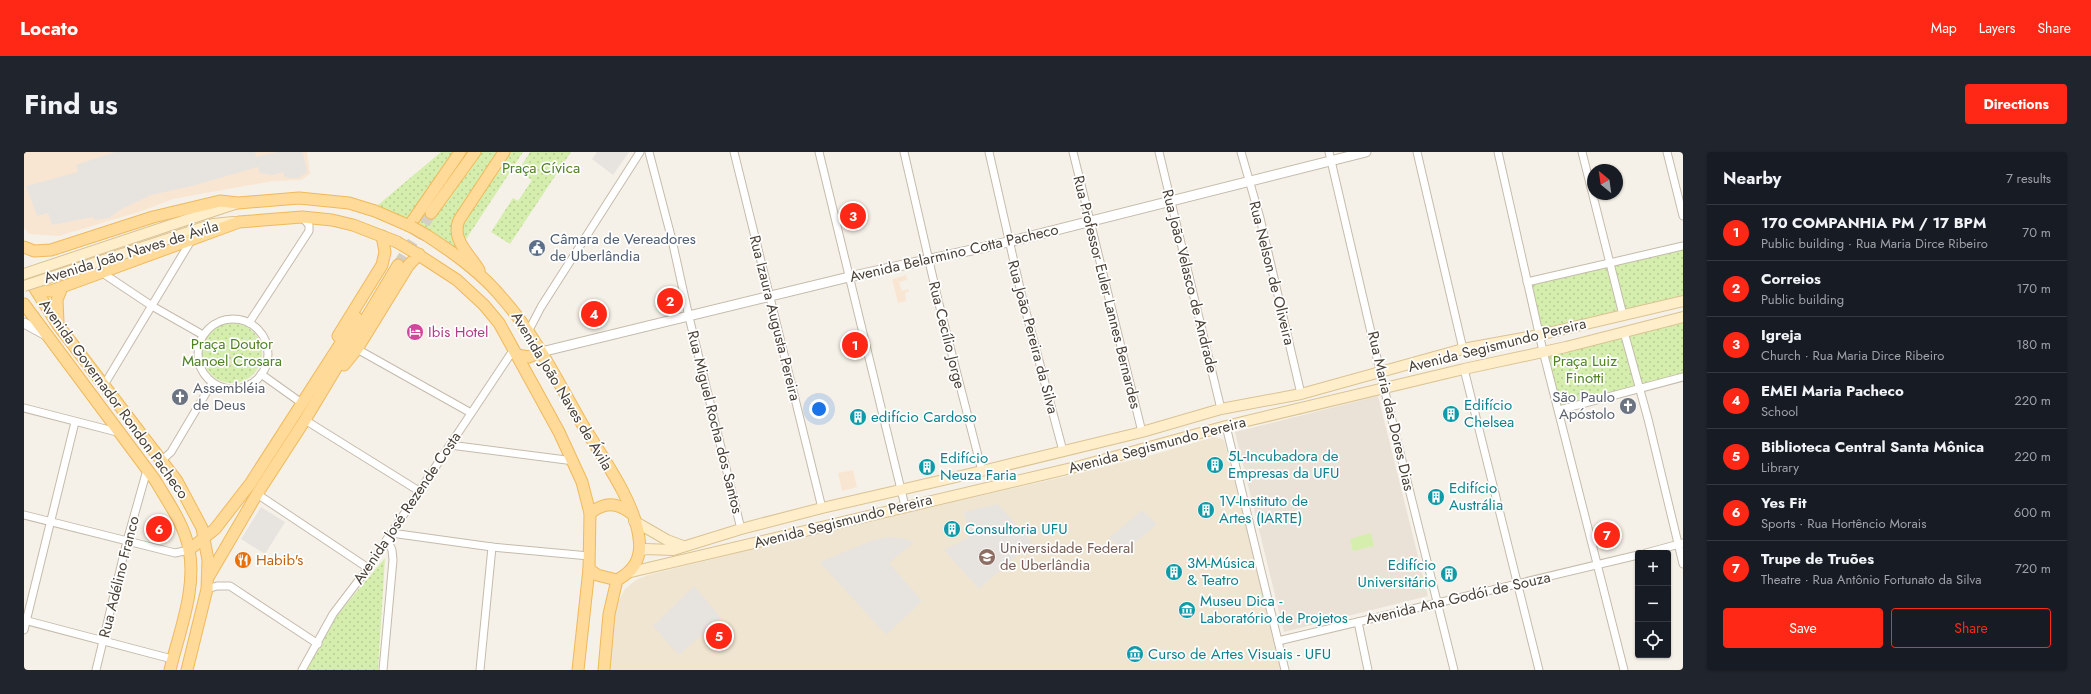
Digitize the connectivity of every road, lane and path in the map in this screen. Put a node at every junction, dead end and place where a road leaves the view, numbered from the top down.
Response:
1 (460, 152) edge
2 (468, 152) edge
3 (475, 152) edge
4 (504, 152) edge
5 (640, 152) edge
6 (649, 152) edge
7 (734, 152) edge
8 (819, 152) edge
9 (904, 152) edge
10 (989, 152) edge
11 (1073, 152) edge
12 (1159, 152) edge
13 (1241, 152) edge
14 (1329, 152) edge
15 (1366, 152) edge
16 (1417, 152) edge
17 (1498, 152) edge
18 (1582, 152) edge
19 (1667, 152) edge
20 (1331, 162) junction
21 (1249, 180) junction
22 (1170, 200) junction
23 (238, 203) junction
24 (1683, 216) edge
25 (302, 218) junction
26 (1089, 220) junction
27 (240, 222) junction
28 (410, 226) junction
29 (382, 236) junction
30 (193, 237) junction
31 (77, 242) junction
32 (1008, 242) junction
33 (1683, 246) edge
34 (24, 247) edge
35 (416, 253) junction
36 (928, 260) junction
37 (1610, 263) junction
38 (395, 264) tunnel mouth
39 (24, 270) edge
40 (96, 273) junction
41 (24, 274) edge
42 (849, 277) junction
43 (483, 278) junction
44 (1527, 282) junction
45 (26, 284) edge
46 (62, 288) junction
47 (770, 297) junction
48 (1683, 301) edge
49 (24, 304) edge
50 (152, 306) junction
51 (1623, 315) junction
52 (689, 317) junction
53 (1683, 317) edge
54 (24, 323) edge
55 (249, 323) junction
56 (58, 325) junction
57 (528, 332) junction
58 (1624, 332) junction
59 (46, 335) junction
60 (203, 335) junction
61 (1539, 335) junction
62 (357, 349) junction
63 (1463, 350) junction
64 (515, 352) junction
65 (541, 352) junction
66 (1543, 352) junction
67 (1464, 369) junction
68 (1381, 373) junction
69 (262, 374) junction
70 (1683, 377) edge
71 (212, 383) junction
72 (104, 385) junction
73 (1384, 388) junction
74 (1640, 388) junction
75 (1301, 394) junction
76 (308, 401) junction
77 (1247, 404) junction
78 (24, 408) edge
79 (1221, 410) junction
80 (1559, 410) junction
81 (471, 412) junction
82 (305, 420) junction
83 (1250, 420) junction
84 (75, 422) junction
85 (1226, 426) junction
86 (118, 432) junction
87 (1142, 432) junction
88 (450, 446) junction
89 (1063, 451) junction
90 (161, 461) junction
91 (574, 461) junction
92 (147, 470) junction
93 (982, 471) junction
94 (901, 489) junction
95 (419, 491) junction
96 (257, 494) junction
97 (906, 506) junction
98 (822, 508) junction
99 (590, 513) junction
100 (24, 515) edge
101 (633, 517) junction
102 (50, 522) junction
103 (742, 528) junction
104 (389, 536) junction
105 (205, 539) junction
106 (127, 541) junction
107 (1681, 544) edge
108 (683, 546) junction
109 (492, 547) junction
110 (1658, 550) edge
111 (184, 551) junction
112 (639, 552) junction
113 (589, 556) junction
114 (1635, 556) edge
115 (1683, 564) edge
116 (1597, 566) junction
117 (368, 568) junction
118 (589, 569) junction
119 (631, 572) junction
120 (208, 576) junction
121 (617, 580) junction
122 (1519, 583) junction
123 (207, 589) junction
124 (1437, 602) junction
125 (25, 620) edge
126 (1358, 622) junction
127 (24, 630) edge
128 (103, 641) junction
129 (1278, 641) junction
130 (318, 644) junction
131 (169, 658) junction
132 (96, 670) edge
133 (170, 670) edge
134 (188, 670) edge
135 (302, 670) edge
136 (383, 670) edge
137 (480, 670) edge
138 (578, 670) edge
139 (604, 670) edge
140 (1285, 670) edge
141 (1368, 670) edge
142 (1454, 670) edge
143 (1539, 670) edge
144 (1624, 670) edge

1 - 28 main road
2 - 3 main road
4 - 43 main road
5 - 57 street
6 - 52 street, Rua Miguel Rocha dos Santos
7 - 47 street, Rua Izaura Augusta Pereira
8 - 42 street
9 - 36 street, Rua Cecílio Jorge
10 - 32 street, Rua João Pereira da Silva
11 - 26 street, Rua Professor Euler Lannes Bernardes
12 - 22 street, Rua João Velasco de Andrade
13 - 21 street, Rua Nelson de Oliveira
14 - 20 street, Rua Maria das Dores Dias
15 - 20 street, Avenida Belarmino Cotta Pacheco
16 - 63 street
17 - 44 street
18 - 37 street
19 - 24 street
20 - 21 street, Avenida Belarmino Cotta Pacheco
20 - 68 street, Rua Maria das Dores Dias
21 - 22 street, Avenida Belarmino Cotta Pacheco
21 - 75 street, Rua Nelson de Oliveira
22 - 26 street, Avenida Belarmino Cotta Pacheco
22 - 79 street, Rua João Velasco de Andrade
23 - 28 main road, Avenida João Naves de Ávila
23 - 31 main road, Avenida João Naves de Ávila
23 - 41 main road, Avenida João Naves de Ávila, bridge
25 - 27 main road, Avenida João Naves de Ávila
25 - 29 main road, Avenida João Naves de Ávila
25 - 55 street
26 - 32 street, Avenida Belarmino Cotta Pacheco
26 - 87 street, Rua Professor Euler Lannes Bernardes
27 - 30 main road, Avenida João Naves de Ávila
27 - 45 main road, Avenida João Naves de Ávila, bridge
28 - 43 main road, Avenida João Naves de Ávila, bridge
29 - 35 main road, Avenida João Naves de Ávila, bridge
29 - 76 main road
30 - 40 main road, Avenida João Naves de Ávila
30 - 50 street
31 - 34 main road, Avenida João Naves de Ávila
31 - 40 main road
32 - 36 street, Avenida Belarmino Cotta Pacheco
32 - 89 street, Rua João Pereira da Silva
33 - 37 street
35 - 62 main road
35 - 64 main road, Avenida João Naves de Ávila
36 - 42 street, Avenida Belarmino Cotta Pacheco
36 - 93 street, Rua Cecílio Jorge
37 - 44 street
37 - 51 street
38 - 76 main road
39 - 45 main road, Avenida Governador Rondon Pacheco
40 - 46 main road, Avenida João Naves de Ávila
40 - 50 street
42 - 47 street, Avenida Belarmino Cotta Pacheco
42 - 94 street
43 - 57 main road, Avenida João Naves de Ávila
44 - 61 street
45 - 46 main road
45 - 56 main road, Avenida Governador Rondon Pacheco
46 - 56 main road, Avenida João Naves de Ávila
47 - 52 street, Avenida Belarmino Cotta Pacheco
47 - 98 street, Rua Izaura Augusta Pereira
48 - 51 main road, Avenida Segismundo Pereira
49 - 59 main road, Avenida Governador Rondon Pacheco
50 - 60 street
50 - 72 street
51 - 61 main road, Avenida Segismundo Pereira
52 - 65 street, Avenida Belarmino Cotta Pacheco
52 - 103 street, Rua Miguel Rocha dos Santos
53 - 58 main road, Avenida Segismundo Pereira
54 - 59 street, Avenida Governador Rondon Pacheco
55 - 60 street
55 - 69 street
56 - 72 main road, Avenida Governador Rondon Pacheco
57 - 65 main road, Avenida João Naves de Ávila
58 - 66 main road, Avenida Segismundo Pereira
58 - 74 street
59 - 86 main road, Avenida Governador Rondon Pacheco
60 - 71 street
61 - 63 main road, Avenida Segismundo Pereira
61 - 66 street
62 - 76 main road
62 - 81 street
63 - 68 main road, Avenida Segismundo Pereira
64 - 65 main road
64 - 81 street, Avenida José Rezende Costa
64 - 91 main road, Avenida João Naves de Ávila
65 - 101 main road, Avenida João Naves de Ávila
66 - 67 main road, Avenida Segismundo Pereira
66 - 80 street
67 - 73 main road, Avenida Segismundo Pereira
67 - 122 street
68 - 73 street, Rua Maria das Dores Dias
68 - 75 main road, Avenida Segismundo Pereira
69 - 71 street
69 - 76 street
70 - 74 street
71 - 90 street
72 - 90 main road, Avenida Governador Rondon Pacheco
73 - 83 main road, Avenida Segismundo Pereira
73 - 124 street, Rua Maria das Dores Dias
74 - 80 street
74 - 107 street
75 - 77 main road, Avenida Segismundo Pereira
76 - 82 main road
76 - 105 main road
77 - 79 main road, Avenida Segismundo Pereira
77 - 83 main road
78 - 84 street
79 - 87 main road, Avenida Segismundo Pereira
80 - 116 street
81 - 88 street, Avenida José Rezende Costa
82 - 95 street
82 - 96 main road
83 - 85 main road, Avenida Segismundo Pereira
84 - 86 street
84 - 102 street
85 - 97 main road, Avenida Segismundo Pereira
85 - 129 street
86 - 92 main road, Avenida Governador Rondon Pacheco
87 - 89 main road, Avenida Segismundo Pereira
88 - 91 street
88 - 95 street, Avenida José Rezende Costa
89 - 93 main road, Avenida Segismundo Pereira
90 - 105 main road, Avenida Governador Rondon Pacheco
91 - 99 main road, Avenida João Naves de Ávila
92 - 106 street, Rua Adélino Franco
92 - 111 main road, Avenida Governador Rondon Pacheco
93 - 94 main road, Avenida Segismundo Pereira
94 - 97 street
94 - 98 main road, Avenida Segismundo Pereira
95 - 104 street, Avenida José Rezende Costa
96 - 117 street
96 - 120 main road
97 - 119 main road, Avenida Segismundo Pereira
98 - 103 main road, Avenida Segismundo Pereira
99 - 101 main road
99 - 113 main road
100 - 102 street
101 - 108 main road
101 - 112 main road
102 - 106 street
102 - 125 street
103 - 108 main road, Avenida Segismundo Pereira
104 - 109 street
104 - 117 street, Avenida José Rezende Costa
104 - 136 street
105 - 111 main road
105 - 120 main road, Avenida Governador Rondon Pacheco
106 - 111 street
106 - 128 street, Rua Adélino Franco
107 - 110 street
107 - 115 street
108 - 112 main road, Avenida Segismundo Pereira
109 - 113 street
109 - 137 street
111 - 131 main road, Avenida Governador Rondon Pacheco
112 - 119 main road
113 - 118 main road
114 - 116 street, Avenida Ana Godói de Souza
116 - 122 street, Avenida Ana Godói de Souza
116 - 144 street
117 - 130 street, Avenida José Rezende Costa
118 - 121 main road
118 - 138 main road
119 - 121 main road
120 - 123 main road, Avenida Governador Rondon Pacheco
121 - 139 main road
122 - 124 street, Avenida Ana Godói de Souza
122 - 143 street
123 - 130 street
123 - 134 main road, Avenida Governador Rondon Pacheco
124 - 126 street, Avenida Ana Godói de Souza
124 - 142 street, Rua Maria das Dores Dias
125 - 127 street
125 - 128 street
126 - 129 street, Avenida Ana Godói de Souza
126 - 141 street
128 - 131 street
128 - 132 street, Rua Adélino Franco
129 - 140 street
130 - 135 street, Avenida José Rezende Costa
131 - 133 main road, Avenida Governador Rondon Pacheco

